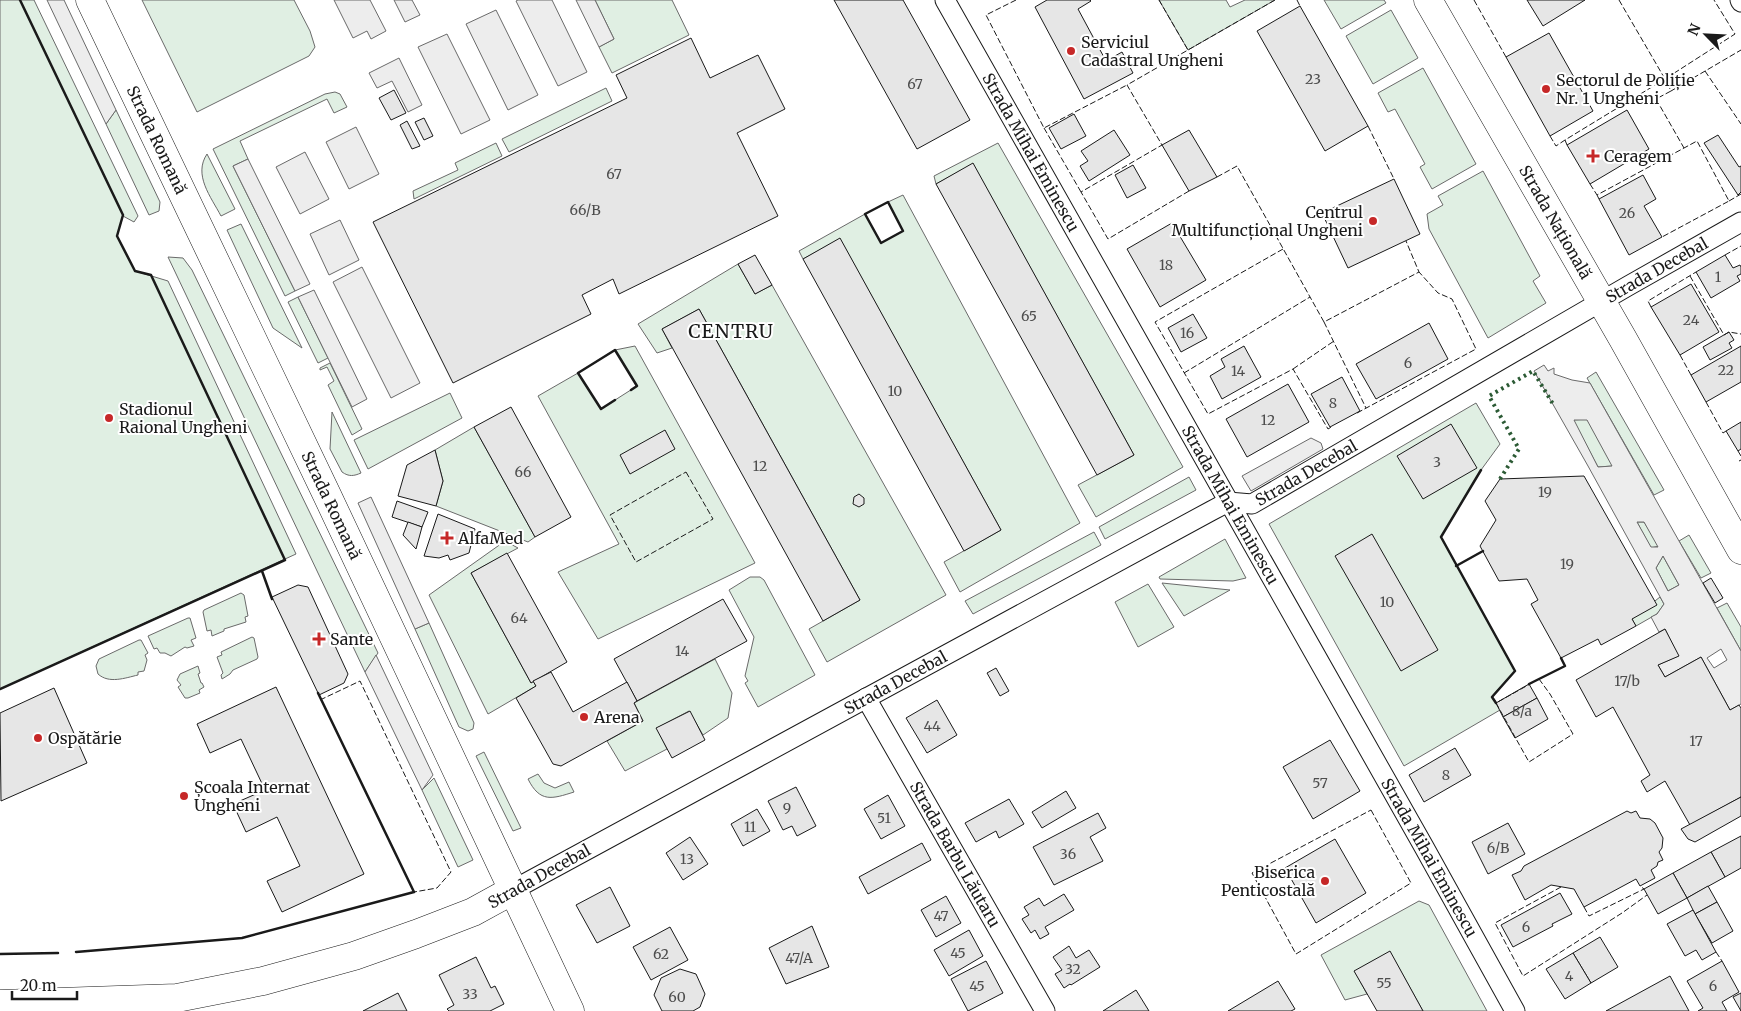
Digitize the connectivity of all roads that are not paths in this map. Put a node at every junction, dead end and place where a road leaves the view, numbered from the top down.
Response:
1 (90, 0) edge
2 (945, 0) edge
3 (1428, 0) edge
4 (1741, 222) edge
5 (1602, 302) junction
6 (1228, 502) junction
7 (1741, 550) edge
8 (866, 698) junction
9 (513, 890) junction
10 (0, 1004) edge
11 (180, 1004) edge
12 (70, 1007) edge
13 (570, 1011) edge
14 (1045, 1011) edge
15 (1515, 1011) edge

1 - 9 main road, Strada Romană
2 - 6 street, Strada Mihai Eminescu
3 - 5 main road, Strada Națională
4 - 5 street, Strada Decebal
5 - 6 street, Strada Decebal
5 - 7 main road, Strada Națională
6 - 8 street, Strada Decebal
6 - 15 street, Strada Mihai Eminescu
8 - 9 street, Strada Decebal
8 - 14 street, Strada Barbu Lăutaru
9 - 11 main road, Strada Decebal
9 - 13 main road, Strada Romană
10 - 12 main road, Strada Decebal
11 - 12 main road, Strada Decebal

